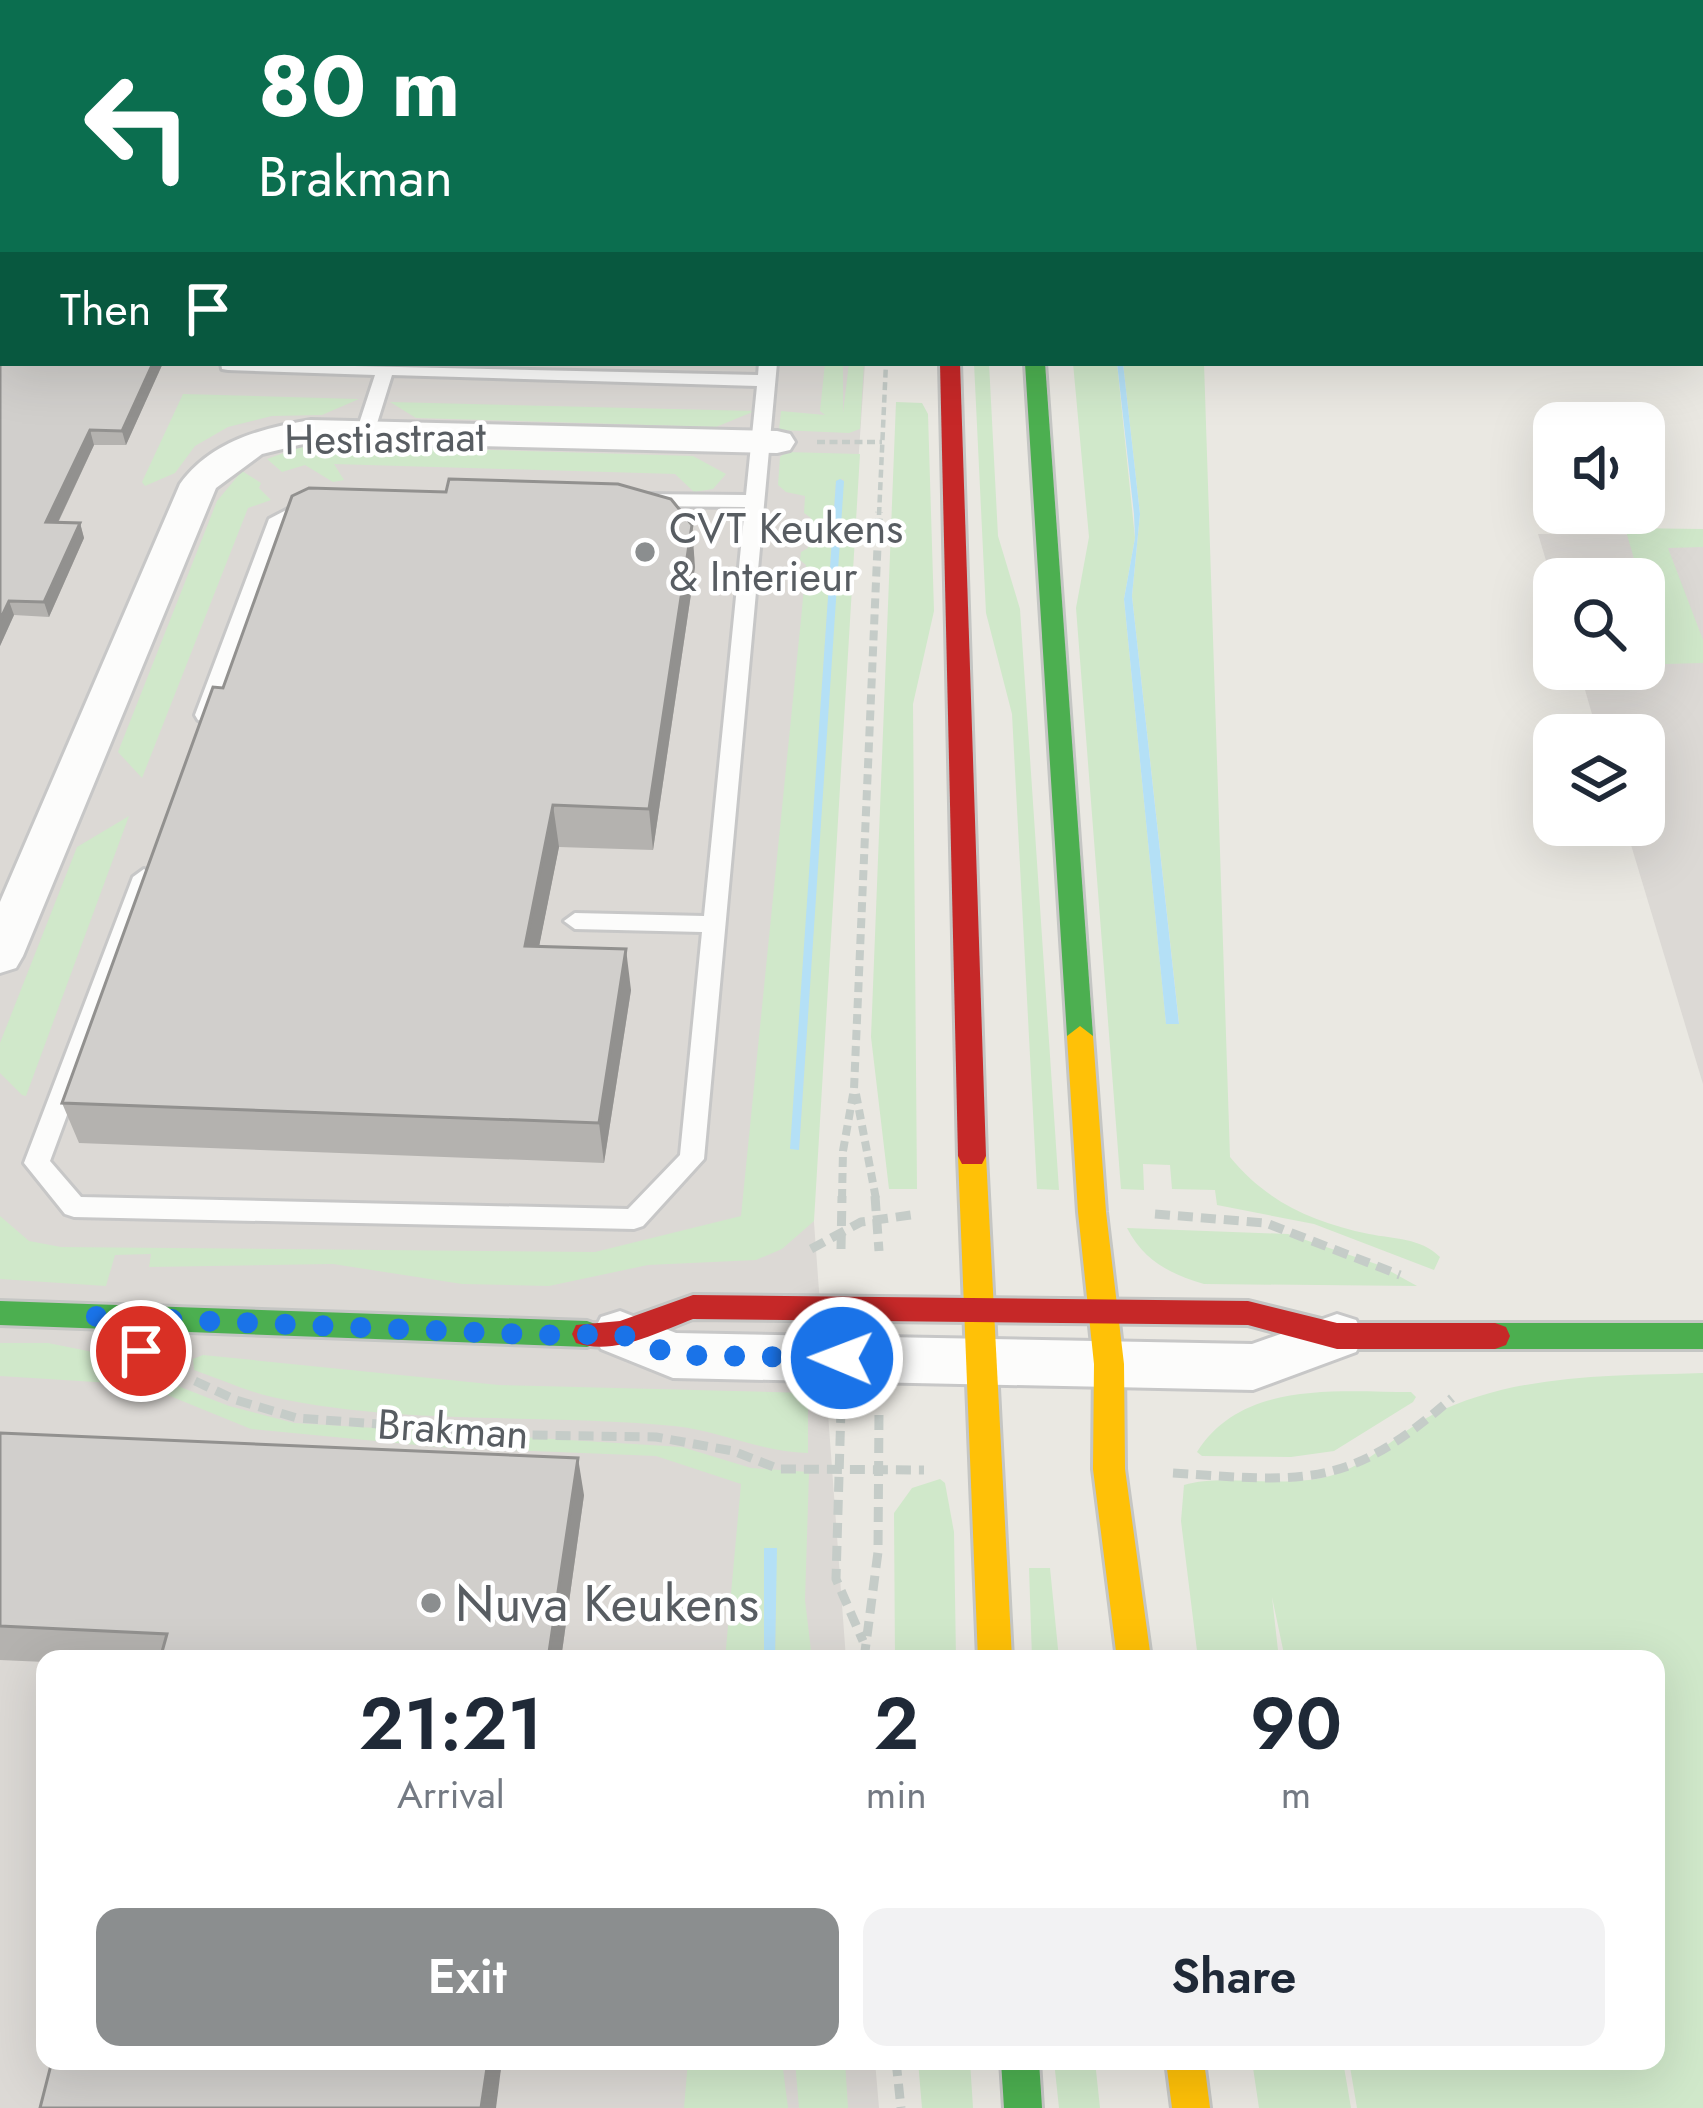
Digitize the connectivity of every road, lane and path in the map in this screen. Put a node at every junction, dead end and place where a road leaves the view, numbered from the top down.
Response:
1 (329, 366) edge
2 (886, 366) edge
3 (950, 366) edge
4 (1035, 366) edge
5 (379, 367) edge
6 (767, 372) edge
7 (365, 433) junction
8 (767, 442) junction
9 (882, 442) junction
10 (328, 495) edge
11 (610, 499) edge
12 (752, 501) junction
13 (196, 741) edge
14 (154, 852) edge
15 (575, 921) dead end
16 (713, 924) junction
17 (0, 956) edge
18 (854, 1089) dead end
19 (879, 1215) dead end
20 (1212, 1217) dead end
21 (840, 1226) dead end
22 (1408, 1279) dead end
23 (1104, 1311) junction
24 (0, 1313) edge
25 (620, 1334) joint
26 (984, 1335) junction
27 (1337, 1336) junction
28 (1703, 1336) edge
29 (1499, 1340) junction
30 (1108, 1364) junction
31 (185, 1377) dead end
32 (1109, 1468) junction
33 (990, 1469) junction
34 (863, 1641) dead end
35 (864, 1650) edge
36 (995, 1650) edge
37 (1133, 1650) edge
38 (897, 2070) edge
39 (1021, 2070) edge
40 (1186, 2070) edge
41 (901, 2108) edge
42 (1024, 2108) edge
43 (1191, 2108) edge

1 - 5 lane
2 - 9 path
3 - 26 main road
4 - 23 main road
5 - 6 lane
5 - 7 lane
6 - 8 lane
7 - 8 street, Hestiastraat
7 - 17 street, Hestiastraat
8 - 9 path
8 - 12 lane
9 - 18 path
10 - 13 lane
11 - 12 lane
12 - 16 lane
14 - 16 lane
15 - 16 lane
19 - 21 path
20 - 22 path
23 - 26 main road
23 - 27 main road
23 - 30 main road
24 - 25 main road
25 - 26 street
26 - 30 street
26 - 33 main road
27 - 29 main road
27 - 30 street
28 - 29 main road
29 - 32 path
30 - 32 main road
31 - 33 path, Brakman
32 - 37 main road
33 - 36 main road
34 - 35 path
38 - 41 path
39 - 42 main road
40 - 43 main road

